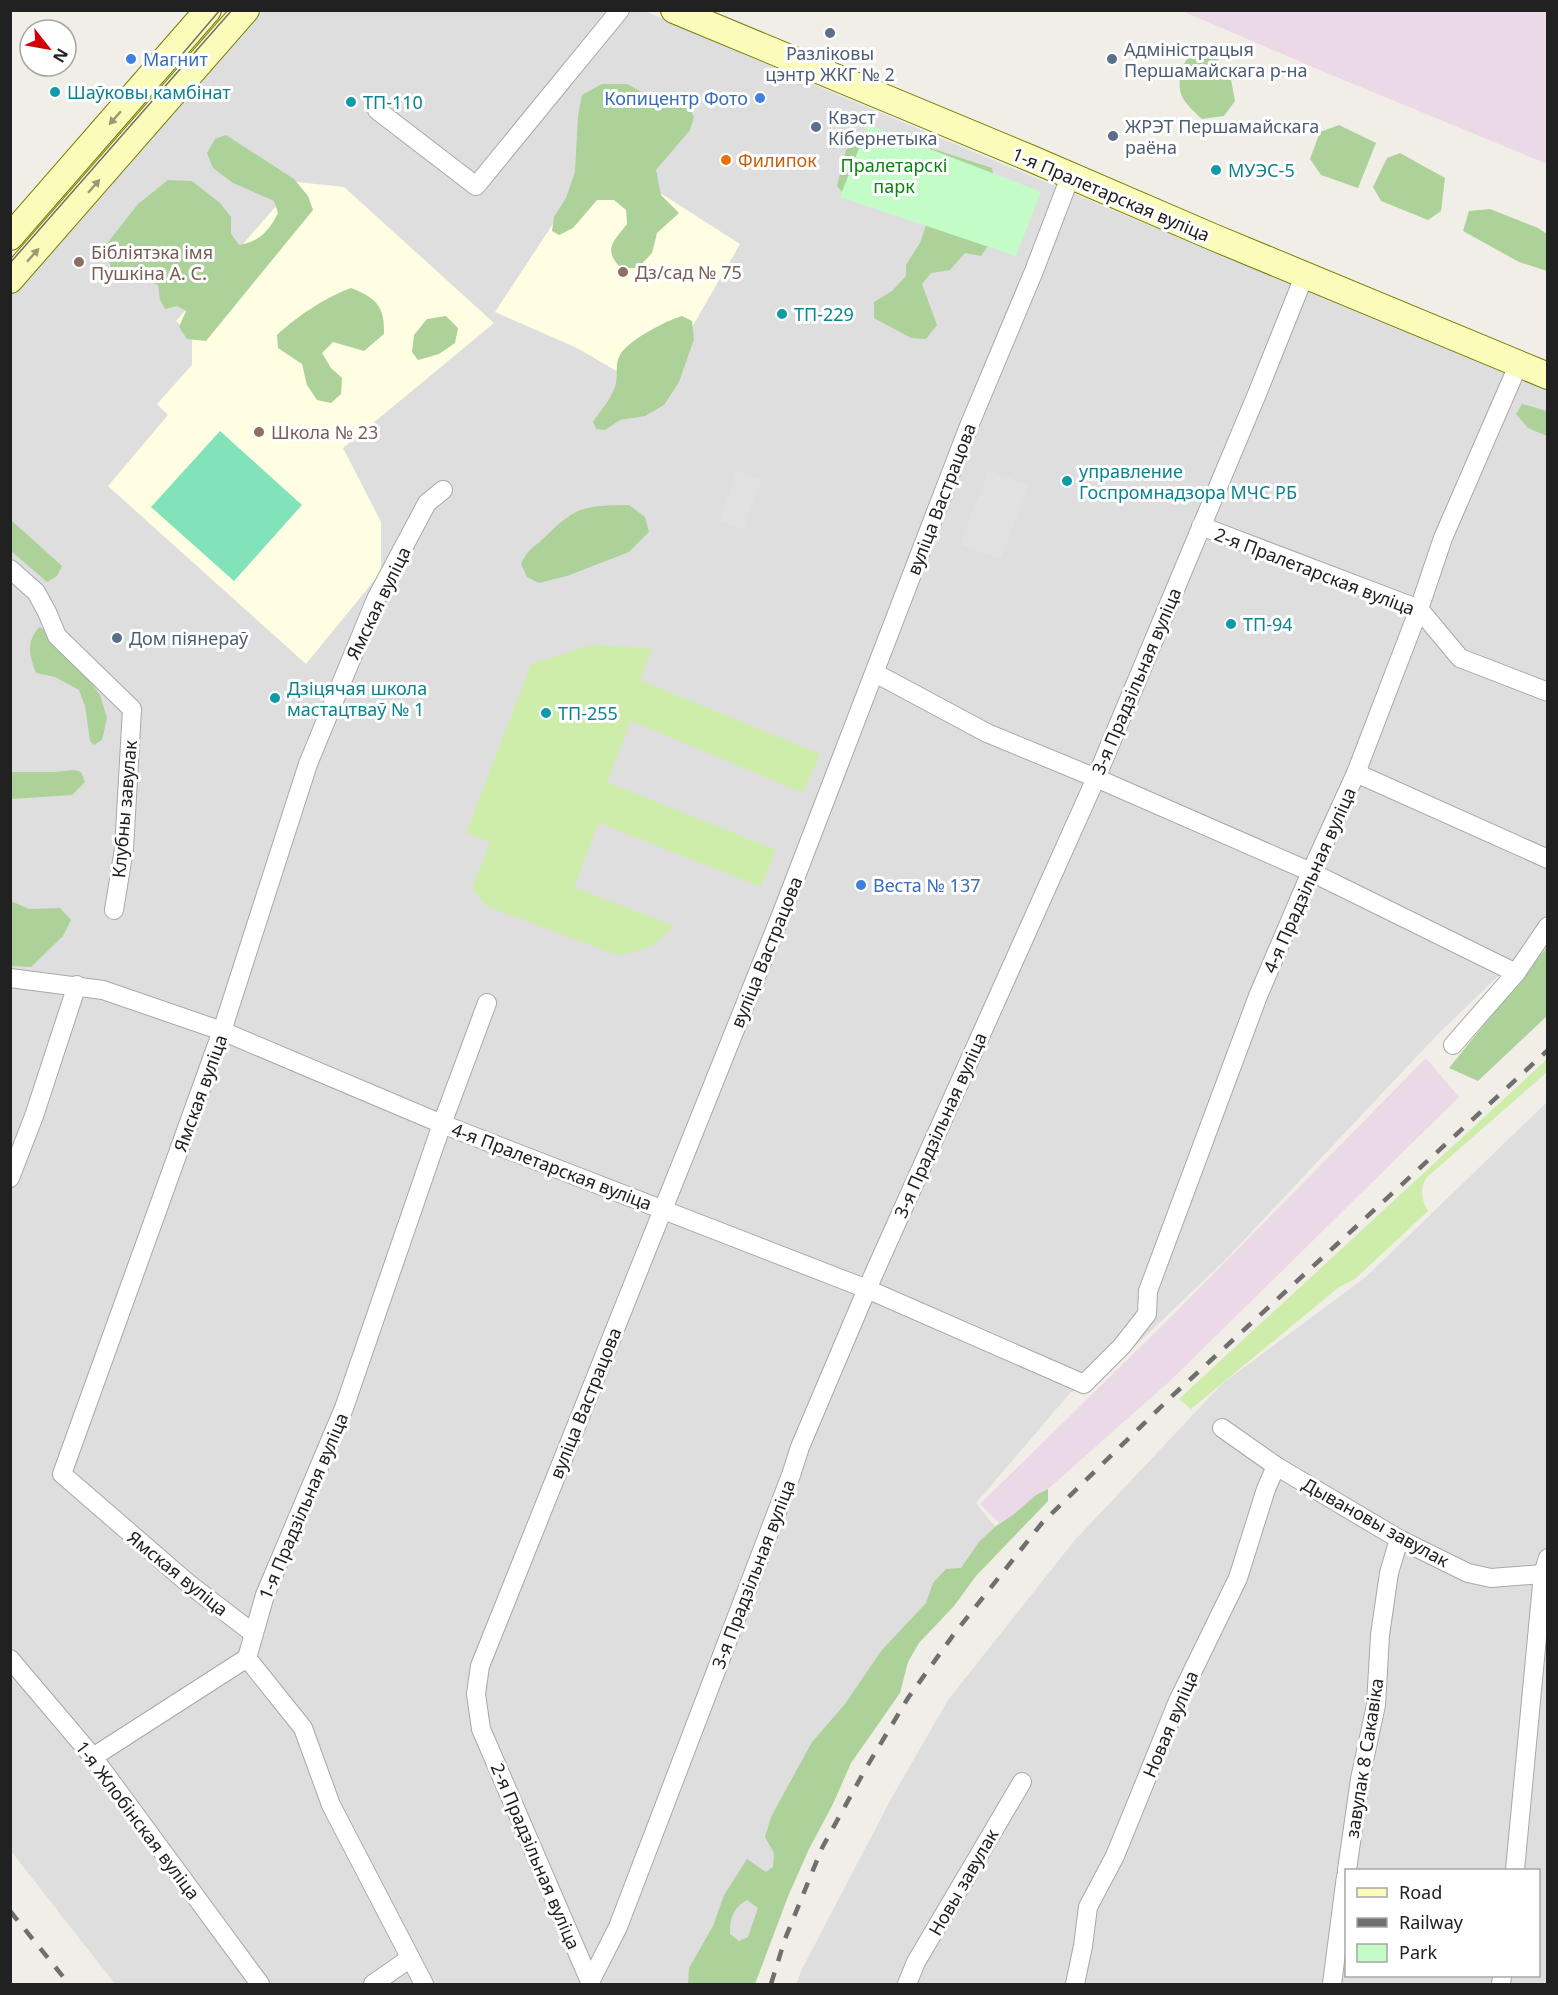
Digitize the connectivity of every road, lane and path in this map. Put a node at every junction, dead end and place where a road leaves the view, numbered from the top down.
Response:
1 (246, 10) edge
2 (620, 10) edge
3 (674, 10) edge
4 (207, 12) edge
5 (228, 32) junction
6 (377, 110) dead end
7 (1070, 177) junction
8 (34, 211) junction
9 (55, 230) junction
10 (10, 237) edge
11 (1305, 274) junction
12 (10, 280) edge
13 (1519, 363) junction
14 (1548, 376) edge
15 (443, 490) dead end
16 (1201, 526) junction
17 (10, 569) edge
18 (1419, 609) junction
19 (875, 673) junction
20 (1548, 692) edge
21 (1356, 773) junction
22 (1096, 778) junction
23 (1548, 859) edge
24 (1311, 872) junction
25 (114, 910) dead end
26 (1548, 926) edge
27 (1516, 973) junction
28 (10, 978) edge
29 (78, 985) junction
30 (487, 1003) dead end
31 (222, 1031) junction
32 (1453, 1045) dead end
33 (442, 1124) junction
34 (10, 1178) edge
35 (663, 1208) junction
36 (867, 1289) junction
37 (1084, 1384) joint
38 (1222, 1428) dead end
39 (1276, 1466) junction
40 (1399, 1539) junction
41 (1546, 1566) edge
42 (253, 1633) junction
43 (247, 1658) junction
44 (10, 1659) edge
45 (481, 1729) joint
46 (93, 1756) junction
47 (1022, 1782) dead end
48 (1347, 1869) edge
49 (1515, 1869) edge
50 (1345, 1890) edge
51 (410, 1959) junction
52 (260, 1984) edge
53 (373, 1984) edge
54 (424, 1984) edge
55 (591, 1984) edge
56 (907, 1984) edge
57 (1075, 1984) edge
58 (1332, 1984) edge

1 - 5 main road
2 - 6 street
3 - 7 main road, 1-я Пралетарская вуліца
4 - 5 street
4 -> 8 main road
9 -> 5 main road
7 - 11 main road, 1-я Пралетарская вуліца
7 - 19 street, вуліца Вастрацова
8 - 9 street
8 - 10 main road
12 -> 9 main road
11 - 13 main road, 1-я Пралетарская вуліца
11 - 16 street, 3-я Прадзільная вуліца
13 - 14 main road, 1-я Пралетарская вуліца
13 - 18 street, 4-я Прадзільная вуліца
15 - 31 street, Ямская вуліца
16 - 18 street, 2-я Пралетарская вуліца
16 - 22 street, 3-я Прадзільная вуліца
17 - 25 street, Клубны завулак
18 - 20 street, 2-я Пралетарская вуліца
18 - 21 street, 4-я Прадзільная вуліца
19 - 22 street
19 - 35 street, вуліца Вастрацова
21 - 23 street
21 - 24 street, 4-я Прадзільная вуліца
22 - 24 street
22 - 36 street, 3-я Прадзільная вуліца
24 - 27 street
24 - 37 street, 4-я Прадзільная вуліца
26 - 27 street
27 - 32 street
28 - 29 street, 4-я Пралетарская вуліца
29 - 31 street, 4-я Пралетарская вуліца
29 - 34 street
30 - 33 street, 1-я Прадзільная вуліца
31 - 33 street, 4-я Пралетарская вуліца
31 - 42 street, Ямская вуліца
33 - 35 street, 4-я Пралетарская вуліца
33 - 42 street, 1-я Прадзільная вуліца
35 - 36 street, 4-я Пралетарская вуліца
35 - 45 street, вуліца Вастрацова
36 - 37 street, 4-я Пралетарская вуліца
36 - 55 street, 3-я Прадзільная вуліца
38 - 39 street, Дывановы завулак
39 - 40 street, Дывановы завулак
39 - 57 street, Новая вуліца
40 - 41 street, Дывановы завулак
40 - 48 street, завулак 8 Сакавіка
41 - 49 street
42 - 43 street, 1-я Прадзільная вуліца
43 - 46 street
43 - 51 street
44 - 46 street, 1-я Жлобінская вуліца
45 - 55 street, 2-я Прадзільная вуліца
46 - 52 street, 1-я Жлобінская вуліца
47 - 56 street, Новы завулак
50 - 58 street
51 - 53 street
51 - 54 street

